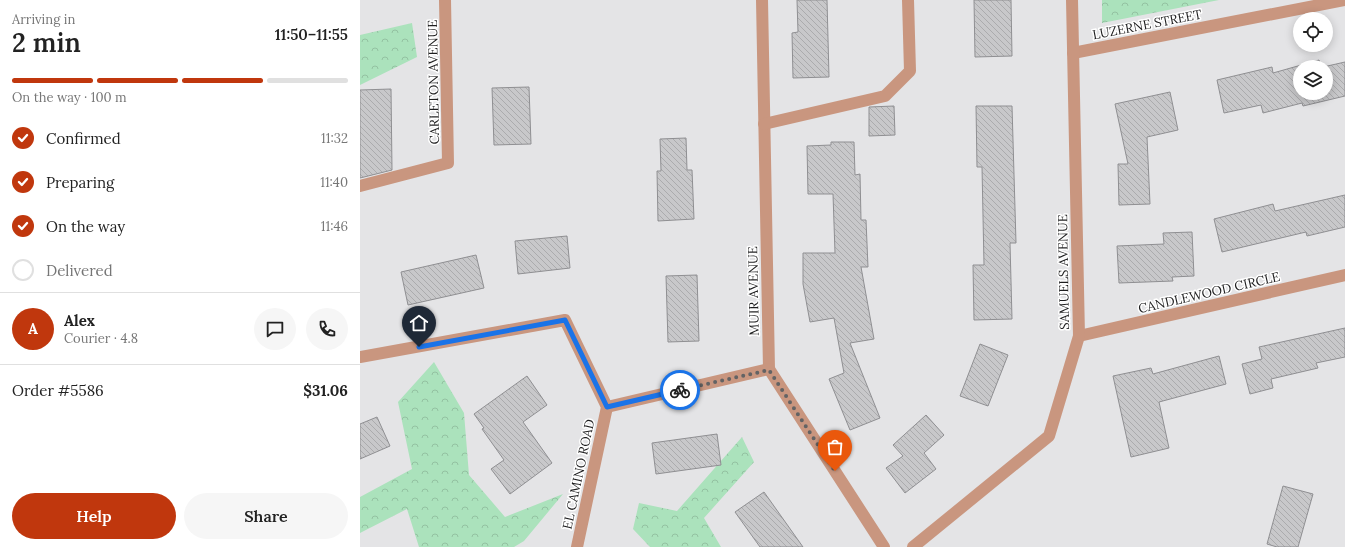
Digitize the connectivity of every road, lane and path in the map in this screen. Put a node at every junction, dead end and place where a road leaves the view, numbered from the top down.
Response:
1 (445, 0) edge
2 (762, 0) edge
3 (908, 0) edge
4 (1072, 0) edge
5 (1345, 0) edge
6 (1073, 53) junction
7 (764, 124) junction
8 (360, 186) edge
9 (1345, 275) edge
10 (1079, 336) junction
11 (360, 357) edge
12 (769, 370) junction
13 (607, 407) junction
14 (577, 547) edge
15 (884, 547) edge
16 (913, 547) edge

1 - 8 street, CARLETON AVENUE
2 - 7 street, MUIR AVENUE
3 - 7 street
4 - 6 street, SAMUELS AVENUE
5 - 6 street, LUZERNE STREET
6 - 10 street, SAMUELS AVENUE
7 - 12 street, MUIR AVENUE
9 - 10 street, CANDLEWOOD CIRCLE
10 - 16 street, SAMUELS AVENUE
11 - 13 street, EL CAMINO ROAD
12 - 13 street, EL CAMINO ROAD
12 - 15 street
13 - 14 street, EL CAMINO ROAD

